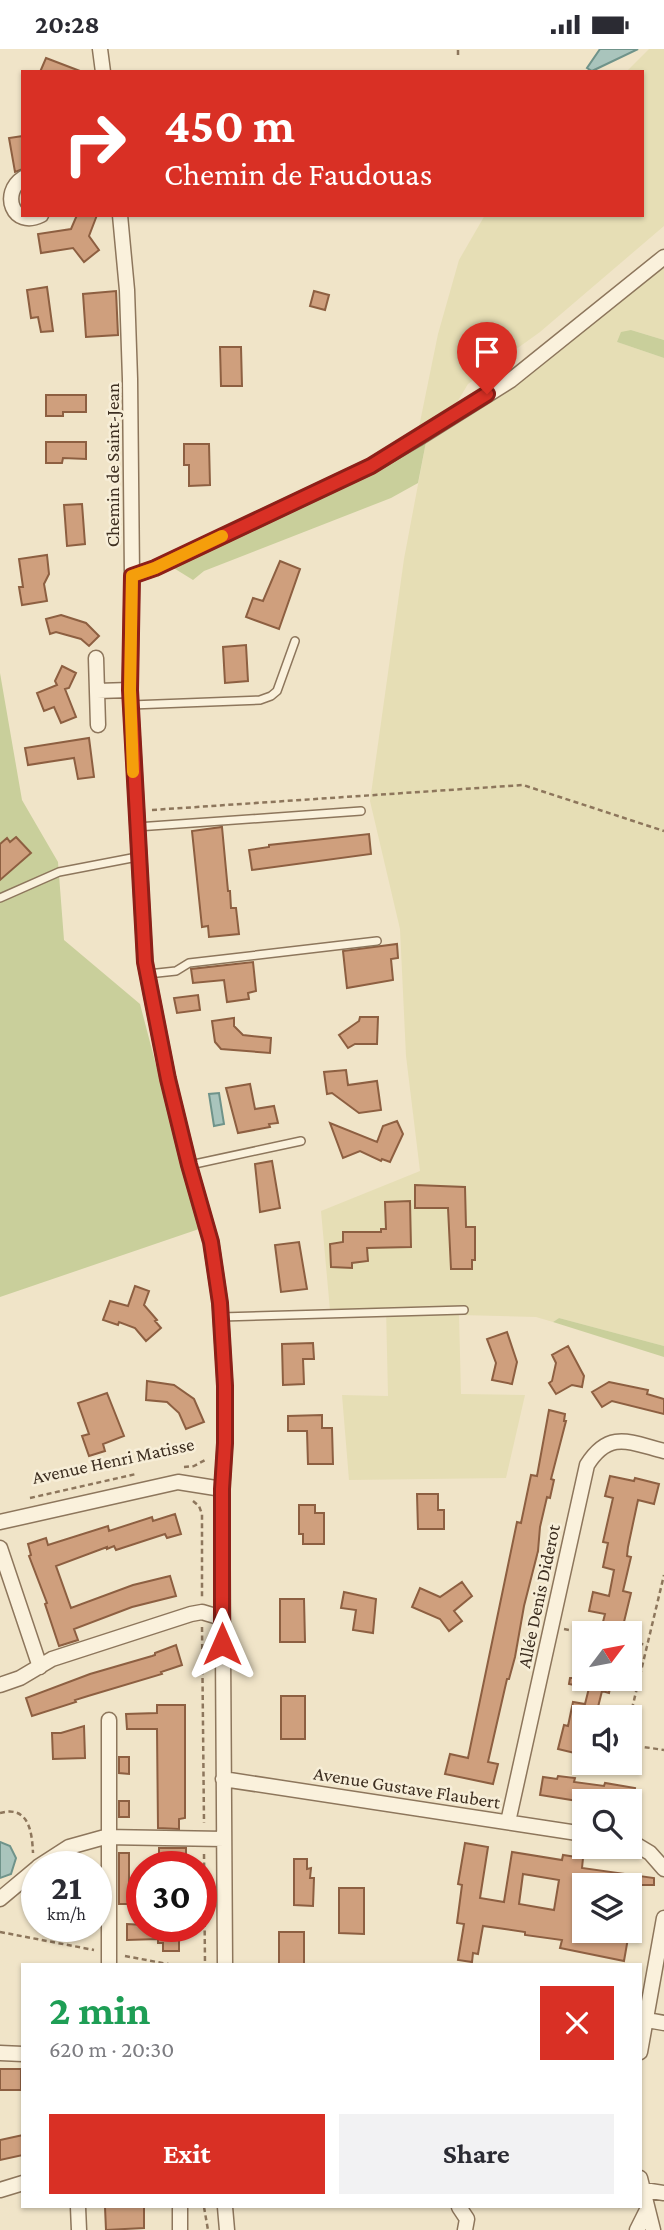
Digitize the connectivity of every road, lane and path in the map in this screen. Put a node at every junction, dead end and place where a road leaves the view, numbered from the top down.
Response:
1 (100, 49) edge
2 (458, 49) edge
3 (458, 55) dead end
4 (103, 70) edge
5 (21, 180) edge
6 (21, 216) edge
7 (120, 217) edge
8 (664, 257) edge
9 (132, 576) junction
10 (295, 641) dead end
11 (96, 657) dead end
12 (130, 690) junction
13 (97, 691) junction
14 (130, 705) junction
15 (98, 725) dead end
16 (135, 811) junction
17 (360, 811) dead end
18 (136, 827) junction
19 (664, 831) edge
20 (138, 857) junction
21 (0, 898) edge
22 (377, 941) dead end
23 (147, 974) junction
24 (301, 1141) dead end
25 (189, 1165) junction
26 (464, 1310) dead end
27 (221, 1317) junction
28 (664, 1451) edge
29 (207, 1459) dead end
30 (139, 1474) dead end
31 (177, 1475) junction
32 (222, 1489) junction
33 (23, 1500) dead end
34 (0, 1522) edge
35 (0, 1548) edge
36 (664, 1575) edge
37 (202, 1612) junction
38 (222, 1618) junction
39 (551, 1626) junction
40 (572, 1630) edge
41 (642, 1644) edge
42 (647, 1645) junction
43 (40, 1667) junction
44 (0, 1685) edge
45 (633, 1705) edge
46 (109, 1720) dead end
47 (642, 1747) edge
48 (664, 1750) edge
49 (223, 1779) junction
50 (0, 1813) edge
51 (508, 1822) junction
52 (572, 1832) edge
53 (109, 1837) junction
54 (204, 1839) junction
55 (224, 1839) junction
56 (642, 1849) edge
57 (34, 1851) edge
58 (63, 1851) edge
59 (664, 1869) edge
60 (21, 1882) edge
61 (0, 1899) edge
62 (664, 1918) edge
63 (0, 1932) edge
64 (109, 1959) edge
65 (152, 1963) edge
66 (205, 1963) edge
67 (225, 1963) edge
68 (646, 1992) edge
69 (647, 2020) junction
70 (664, 2023) edge
71 (642, 2043) edge
72 (0, 2053) edge
73 (21, 2054) edge
74 (21, 2184) edge
75 (642, 2184) edge
76 (0, 2190) edge
77 (664, 2193) edge
78 (78, 2208) edge
79 (180, 2208) edge
80 (204, 2208) edge
81 (225, 2208) edge
82 (461, 2208) edge
83 (647, 2210) junction
84 (79, 2230) edge
85 (180, 2230) edge
86 (208, 2230) edge
87 (227, 2230) edge
88 (465, 2230) edge
89 (637, 2230) edge
90 (653, 2230) edge

1 - 4 street
2 - 3 path
5 - 6 street
7 - 9 street, Chemin de Saint-Jean
8 - 9 street
9 - 12 street, Chemin de Saint-Jean
10 - 14 lane
11 - 13 street
12 - 13 street
12 - 14 street, Chemin de Saint-Jean
13 - 15 street
14 - 16 street, Chemin de Saint-Jean
16 - 18 street, Chemin de Saint-Jean
16 - 19 path
17 - 18 lane
18 - 20 street, Chemin de Saint-Jean
20 - 21 lane
20 - 23 street, Chemin de Saint-Jean
22 - 23 lane
23 - 25 street, Chemin de Saint-Jean
24 - 25 lane
25 - 27 street, Chemin de Saint-Jean
26 - 27 lane
27 - 32 street, Chemin de Saint-Jean
28 - 39 street, Allée Denis Diderot
29 - 31 path, Avenue Henri Matisse
30 - 33 path, Avenue Henri Matisse
31 - 32 street, Avenue Henri Matisse
31 - 34 street, Avenue Henri Matisse
31 - 37 path
32 - 38 street, Chemin de Saint-Jean
35 - 43 street
36 - 42 path
37 - 38 street
37 - 43 street
37 - 54 path
38 - 49 street, Chemin de Saint-Jean
39 - 40 path
39 - 51 street, Allée Denis Diderot
41 - 42 path
42 - 45 path
43 - 44 street
46 - 53 street
47 - 48 path
49 - 51 street, Avenue Gustave Flaubert
49 - 55 street, Chemin de Saint-Jean
50 - 57 path
51 - 52 street, Avenue Gustave Flaubert
53 - 54 street
53 - 58 street
53 - 64 street
54 - 55 street
54 - 66 path
55 - 67 street, Chemin de Saint-Jean
56 - 59 street
60 - 61 street
62 - 68 street
63 - 64 path
64 - 65 path
68 - 69 street
69 - 70 street
69 - 71 street
72 - 73 street
74 - 76 street
75 - 77 street
75 - 83 street
78 - 84 street
79 - 85 street
80 - 86 path
81 - 87 street
82 - 88 street
83 - 89 street
83 - 90 street

